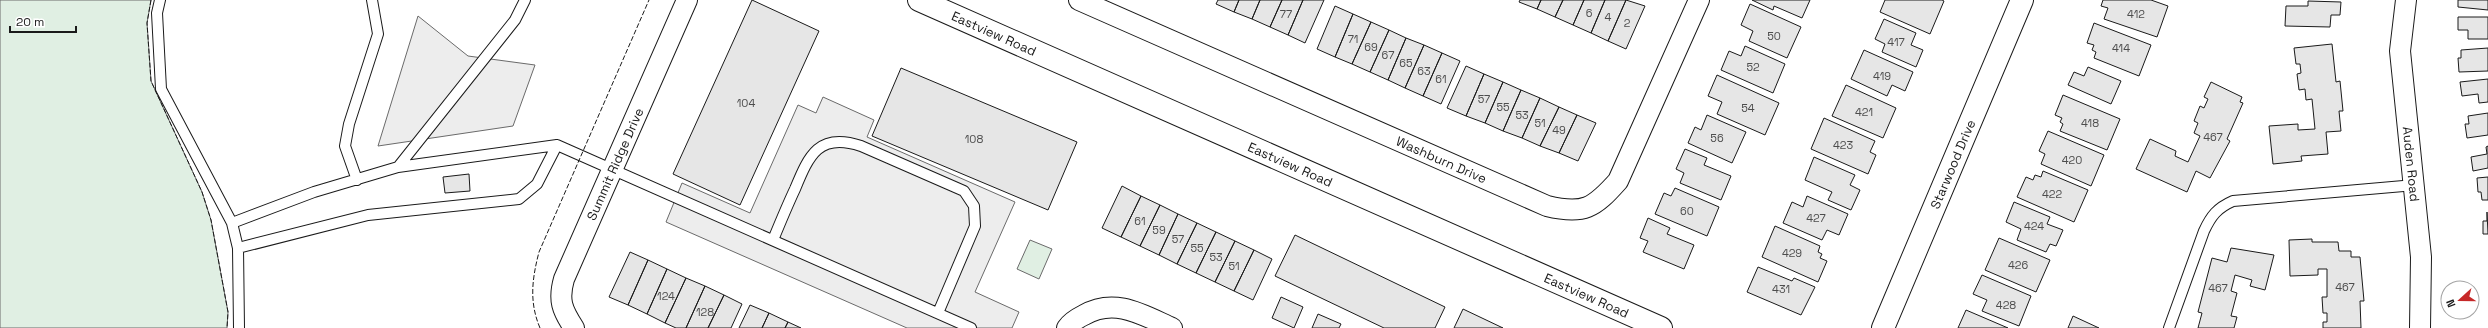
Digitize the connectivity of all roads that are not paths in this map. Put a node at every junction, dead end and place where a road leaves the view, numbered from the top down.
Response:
1 (160, 0) edge
2 (372, 0) edge
3 (525, 0) edge
4 (687, 0) edge
5 (919, 0) edge
6 (1079, 0) edge
7 (1699, 0) edge
8 (2022, 0) edge
9 (2406, 0) edge
10 (557, 145) junction
11 (398, 167) junction
12 (613, 170) junction
13 (356, 180) junction
14 (2415, 185) junction
15 (232, 223) junction
16 (773, 240) junction
17 (238, 248) junction
18 (938, 313) junction
19 (239, 328) edge
20 (574, 328) edge
21 (971, 328) edge
22 (1068, 328) edge
23 (1172, 328) edge
24 (1662, 328) edge
25 (1882, 328) edge
26 (2169, 328) edge
27 (2420, 328) edge

1 - 15 lane
2 - 13 lane
3 - 11 lane
4 - 12 street, Summit Ridge Drive
5 - 24 street, Eastview Road
6 - 7 street, Washburn Drive
8 - 25 street, Starwood Drive
9 - 14 street, Auden Road
10 - 11 lane
10 - 12 lane
10 - 17 lane
11 - 13 lane
12 - 16 lane
12 - 20 street, Summit Ridge Drive
13 - 15 lane
14 - 26 lane
14 - 27 street, Auden Road
15 - 17 lane
16 - 18 lane
16 - 18 lane
17 - 19 lane
18 - 21 lane
22 - 23 street

